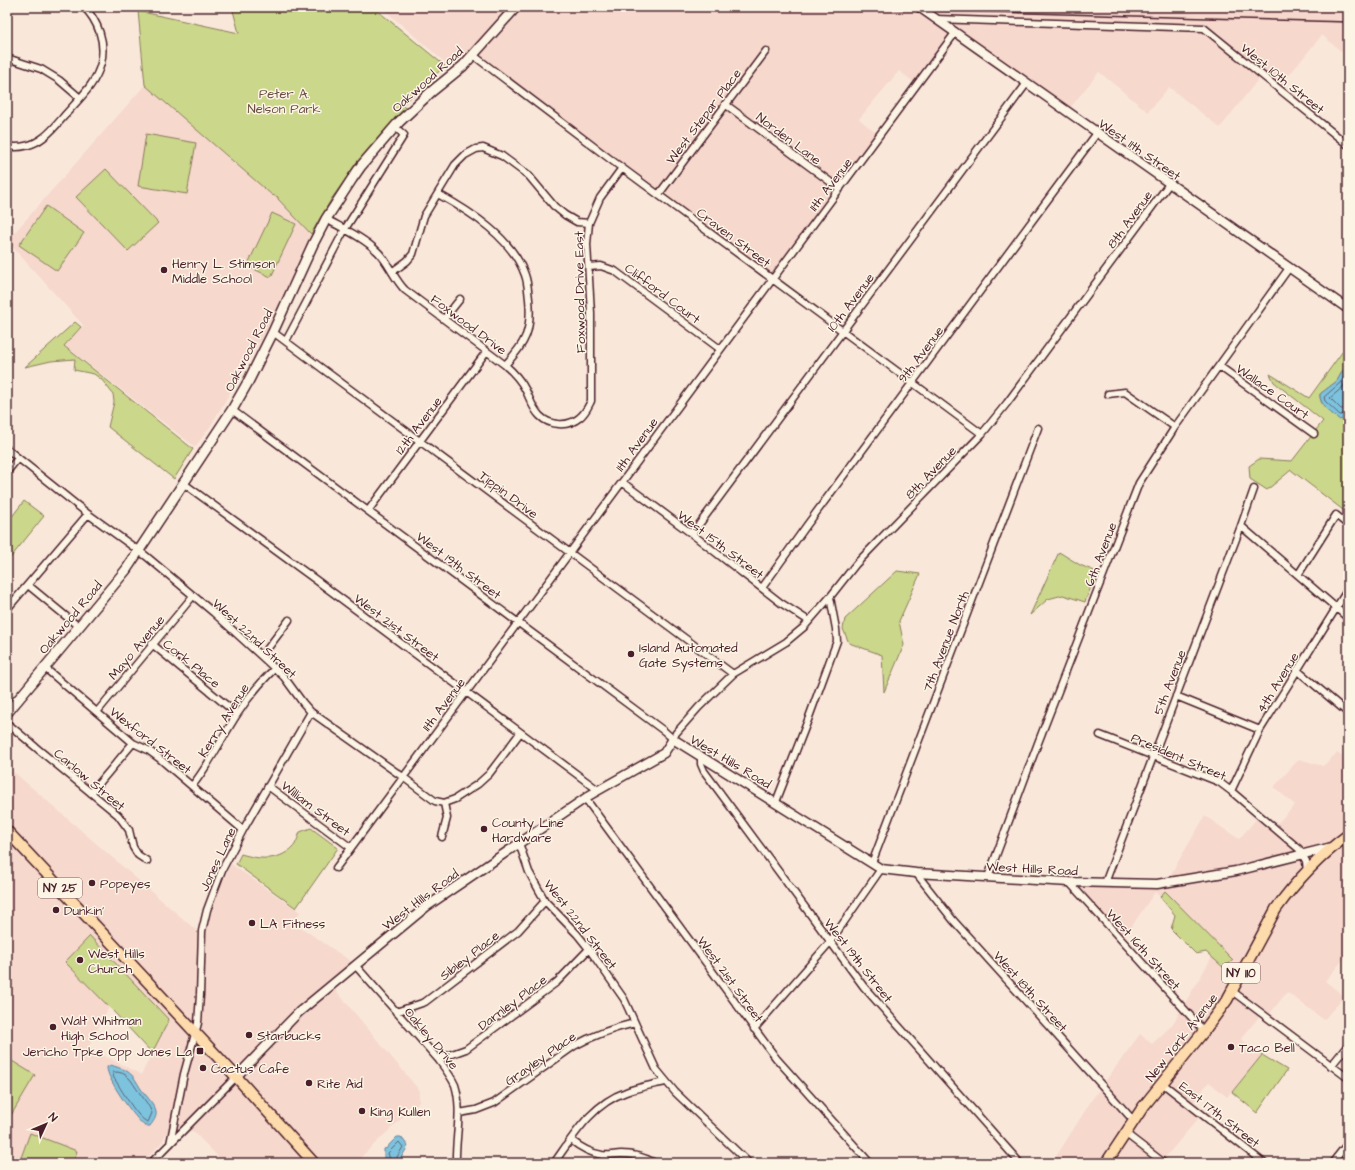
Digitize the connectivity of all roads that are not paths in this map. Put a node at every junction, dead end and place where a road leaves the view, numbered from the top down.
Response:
1 (84, 7) edge
2 (516, 7) edge
3 (919, 7) edge
4 (935, 19) junction
5 (955, 34) junction
6 (766, 51) dead end
7 (473, 56) junction
8 (7, 58) edge
9 (1027, 83) junction
10 (80, 98) junction
11 (725, 104) junction
12 (395, 127) junction
13 (1097, 133) junction
14 (1348, 145) edge
15 (7, 146) edge
16 (622, 168) junction
17 (1169, 184) junction
18 (840, 190) junction
19 (438, 194) junction
20 (659, 194) junction
21 (326, 219) junction
22 (588, 223) junction
23 (345, 229) junction
24 (588, 267) junction
25 (1289, 268) junction
26 (392, 272) junction
27 (772, 279) junction
28 (460, 299) dead end
29 (1348, 309) edge
30 (444, 319) junction
31 (842, 331) junction
32 (273, 332) junction
33 (286, 342) junction
34 (720, 349) junction
35 (486, 352) junction
36 (505, 365) junction
37 (1219, 366) junction
38 (912, 383) junction
39 (1108, 394) dead end
40 (592, 401) joint
41 (232, 410) junction
42 (1175, 427) junction
43 (1038, 428) dead end
44 (982, 434) junction
45 (1314, 434) dead end
46 (419, 441) junction
47 (7, 449) edge
48 (18, 458) junction
49 (7, 472) edge
50 (622, 482) junction
51 (183, 483) junction
52 (1254, 489) dead end
53 (368, 511) junction
54 (88, 514) junction
55 (1348, 525) edge
56 (1241, 526) junction
57 (692, 534) junction
58 (139, 551) junction
59 (569, 552) junction
60 (1298, 575) junction
61 (28, 585) junction
62 (762, 588) junction
63 (1348, 589) edge
64 (193, 596) junction
65 (830, 597) junction
66 (1336, 608) junction
67 (7, 609) edge
68 (1348, 618) edge
69 (289, 620) dead end
70 (809, 621) junction
71 (517, 622) junction
72 (79, 627) junction
73 (152, 644) junction
74 (262, 656) junction
75 (45, 668) junction
76 (275, 668) junction
77 (1297, 670) junction
78 (733, 674) junction
79 (466, 693) junction
80 (1176, 696) junction
81 (96, 712) junction
82 (312, 712) junction
83 (1348, 713) edge
84 (7, 714) edge
85 (237, 714) junction
86 (7, 723) edge
87 (1260, 730) junction
88 (520, 733) junction
89 (1100, 735) dead end
90 (673, 739) junction
91 (133, 743) junction
92 (1153, 756) junction
93 (701, 757) junction
94 (403, 777) junction
95 (192, 786) junction
96 (268, 786) junction
97 (598, 790) junction
98 (1231, 791) junction
99 (91, 793) junction
100 (585, 798) junction
101 (776, 802) junction
102 (444, 803) junction
103 (243, 830) junction
104 (7, 831) edge
105 (1348, 834) edge
106 (442, 837) dead end
107 (519, 844) junction
108 (350, 847) junction
109 (1332, 847) junction
110 (1302, 854) junction
111 (147, 860) dead end
112 (872, 863) junction
113 (336, 868) dead end
114 (881, 869) junction
115 (1307, 872) junction
116 (916, 873) junction
117 (988, 877) junction
118 (1069, 882) junction
119 (1105, 883) junction
120 (545, 901) junction
121 (830, 942) junction
122 (589, 949) junction
123 (355, 965) junction
124 (1232, 991) junction
125 (396, 1012) junction
126 (635, 1023) junction
127 (754, 1029) junction
128 (1204, 1031) junction
129 (195, 1033) junction
130 (1348, 1045) edge
131 (438, 1059) junction
132 (1331, 1066) junction
133 (236, 1077) junction
134 (1348, 1078) edge
135 (665, 1082) junction
136 (1162, 1083) junction
137 (459, 1113) junction
138 (1133, 1120) junction
139 (1126, 1133) junction
140 (571, 1140) junction
141 (1348, 1143) edge
142 (170, 1144) junction
143 (1018, 1162) edge
144 (152, 1163) edge
145 (314, 1163) edge
146 (456, 1163) edge
147 (554, 1163) edge
148 (655, 1163) edge
149 (749, 1163) edge
150 (870, 1163) edge
151 (1106, 1163) edge
152 (1164, 1163) edge
153 (1264, 1163) edge
154 (1332, 1163) edge

1 - 10 street
2 - 7 main road, Oakwood Road
3 - 4 street, West 11th Street
4 - 5 street, West 11th Street
4 - 14 street, West 10th Street
5 - 9 street, West 11th Street
5 - 18 street, 11th Avenue
6 - 11 street, West Stepar Place
7 - 12 main road, Oakwood Road
7 - 16 street, Craven Street
8 - 10 street
9 - 13 street, West 11th Street
9 - 31 street, 10th Avenue
10 - 15 street
11 - 18 street, Norden Lane
11 - 20 street, West Stepar Place
12 - 21 main road, Oakwood Road
12 - 23 street
13 - 17 street, West 11th Street
13 - 38 street, 9th Avenue
16 - 20 street, Craven Street
16 - 22 street, Foxwood Drive East
17 - 25 street, West 11th Street
17 - 44 street, 8th Avenue
18 - 27 street, 11th Avenue
19 - 22 street
19 - 26 street
19 - 36 street
20 - 27 street, Craven Street
21 - 23 street, Foxwood Drive
21 - 32 main road, Oakwood Road
22 - 24 street, Foxwood Drive East
23 - 26 street, Foxwood Drive
23 - 33 street
24 - 34 street, Clifford Court
24 - 40 street, Foxwood Drive East
25 - 29 street, West 11th Street
25 - 37 street, 6th Avenue
26 - 30 street, Foxwood Drive
27 - 31 street, Craven Street
27 - 34 street, 11th Avenue
28 - 30 street
30 - 35 street, Foxwood Drive
31 - 38 street, Craven Street
31 - 57 street, 10th Avenue
32 - 33 street, Tippin Drive
32 - 41 main road, Oakwood Road
33 - 46 street, Tippin Drive
34 - 50 street, 11th Avenue
35 - 36 street, Foxwood Drive
35 - 46 street, 12th Avenue
36 - 40 street, Foxwood Drive
37 - 42 street, 6th Avenue
37 - 45 street, Wallace Court
38 - 44 street, Craven Street
38 - 62 street, 9th Avenue
39 - 42 street
41 - 51 main road, Oakwood Road
41 - 53 street, West 19th Street
42 - 117 street, 6th Avenue
43 - 112 street, 7th Avenue North
44 - 65 street, 8th Avenue
46 - 53 street, 12th Avenue
46 - 59 street, Tippin Drive
47 - 48 street, West 22nd Street
48 - 49 street
48 - 54 street, West 22nd Street
50 - 57 street, West 15th Street
50 - 59 street, 11th Avenue
51 - 58 main road, Oakwood Road
51 - 79 street, West 21st Street
52 - 56 street, 5th Avenue
53 - 71 street, West 19th Street
54 - 58 street, West 22nd Street
54 - 61 street
55 - 60 street
56 - 60 street
56 - 80 street, 5th Avenue
57 - 62 street, West 15th Street
58 - 64 street, West 22nd Street
58 - 72 main road, Oakwood Road
59 - 71 street, 11th Avenue
59 - 78 street, Tippin Drive
60 - 66 street
61 - 67 street
61 - 72 street
62 - 70 street, West 15th Street
63 - 66 street, 4th Avenue
64 - 73 street, Mayo Avenue
64 - 74 street, West 22nd Street
65 - 70 street, 8th Avenue
65 - 101 street
66 - 68 street
66 - 77 street, 4th Avenue
69 - 74 street
70 - 78 street, 8th Avenue
71 - 79 street, 11th Avenue
71 - 90 street, West 19th Street
72 - 75 main road, Oakwood Road
73 - 81 street, Mayo Avenue
73 - 85 street, Cork Place
74 - 76 street, West 22nd Street
75 - 81 street, Wexford Street
75 - 84 main road, Oakwood Road
76 - 82 street, West 22nd Street
76 - 85 street, Kerry Avenue
77 - 83 street
77 - 87 street, 4th Avenue
78 - 90 street, 8th Avenue
79 - 88 street, West 21st Street
79 - 94 street, 11th Avenue
80 - 87 street
80 - 92 street, 5th Avenue
81 - 91 street, Wexford Street
82 - 94 street, West 22nd Street
82 - 96 street, Jones Lane
85 - 95 street, Kerry Avenue
86 - 99 street, Carlow Street
87 - 98 street, 4th Avenue
88 - 97 street, West 21st Street
88 - 102 street
89 - 92 street, President Street
90 - 93 street, West Hills Road
90 - 97 street, West Hills Road
91 - 95 street, Wexford Street
91 - 99 street
92 - 98 street, President Street
92 - 119 street, 5th Avenue
93 - 101 street, West Hills Road
93 - 121 street, West 19th Street
94 - 102 street, West 22nd Street
94 - 108 street, 11th Avenue
95 - 103 street, Wexford Street
96 - 103 street, Jones Lane
96 - 108 street, William Street
97 - 100 street, West Hills Road
98 - 110 street, President Street
99 - 111 street, Carlow Street
100 - 107 street, West Hills Road
100 - 127 street, West 21st Street
101 - 112 street, West Hills Road
102 - 106 street
103 - 129 street, Jones Lane
104 - 129 main road, NY 25
105 - 109 main road, New York Avenue / NY 110
107 - 120 street, West 22nd Street
107 - 123 street, West Hills Road
108 - 113 street, 11th Avenue
109 - 110 street, West Hills Road
109 - 115 main road, New York Avenue / NY 110
110 - 115 street, President Street
110 - 119 street, West Hills Road
112 - 114 street, West Hills Road
114 - 116 street, West Hills Road
114 - 121 street
115 - 124 main road, New York Avenue / NY 110
116 - 117 street, West Hills Road
116 - 138 street, West 18th Street
117 - 118 street, West Hills Road
118 - 119 street, West Hills Road
118 - 128 street, West 16th Street
120 - 122 street, West 22nd Street
120 - 125 street, Sibley Place
121 - 127 street
121 - 143 street, West 19th Street
122 - 126 street, West 22nd Street
122 - 131 street, Darnley Place
123 - 125 street, Oakley Drive
123 - 133 street, West Hills Road
124 - 128 main road, New York Avenue / NY 110
124 - 132 street
125 - 131 street, Oakley Drive
126 - 135 street, West 22nd Street
126 - 137 street, Grayley Place
127 - 150 street, West 21st Street
128 - 136 main road, New York Avenue / NY 110
129 - 133 main road, NY 25
129 - 142 street, Jones Lane
130 - 132 street
131 - 137 street, Oakley Drive
132 - 134 street
133 - 142 street, West Hills Road
133 - 145 main road, NY 25
135 - 140 street
135 - 149 street, West 22nd Street
136 - 138 main road, New York Avenue / NY 110
136 - 153 street, East 17th Street
137 - 146 street, Oakley Drive
138 - 139 main road, New York Avenue / NY 110
139 - 151 main road, New York Avenue / NY 110
139 - 152 street
140 - 147 street
140 - 148 street
141 - 154 street
142 - 144 street, West Hills Road

